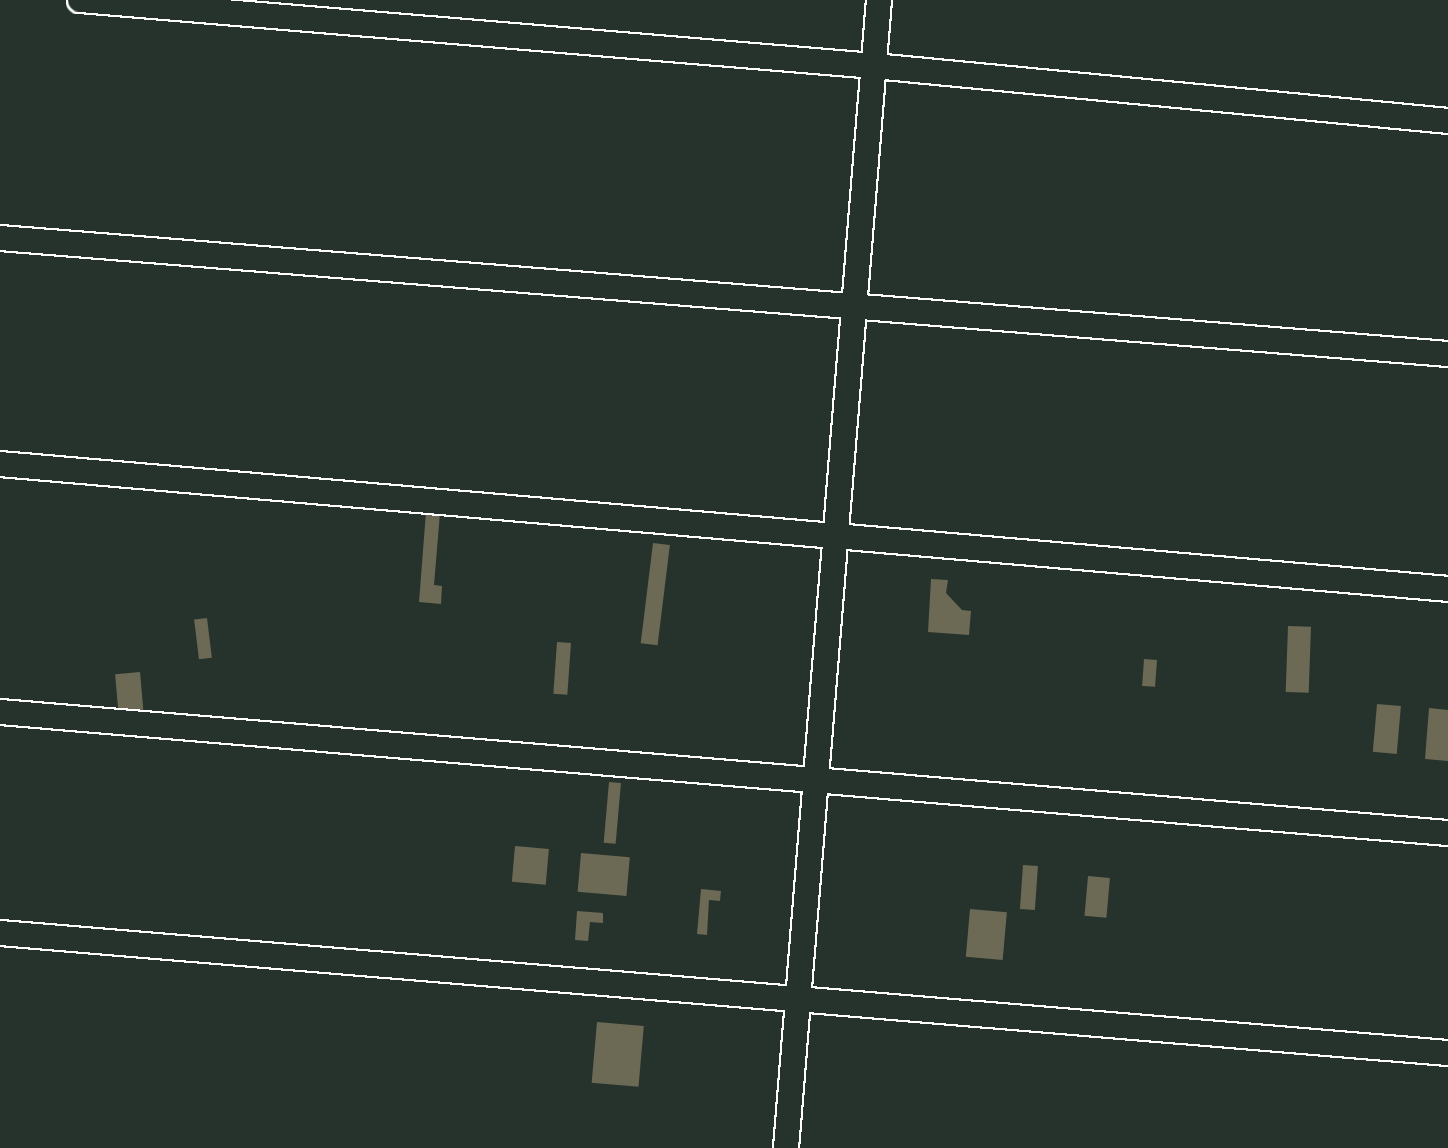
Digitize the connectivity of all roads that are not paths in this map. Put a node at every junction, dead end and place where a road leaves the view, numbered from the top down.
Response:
1 (80, 0) edge
2 (879, 0) edge
3 (874, 66) junction
4 (1448, 121) edge
5 (0, 238) edge
6 (855, 308) junction
7 (1448, 354) edge
8 (0, 464) edge
9 (836, 536) junction
10 (1448, 589) edge
11 (0, 712) edge
12 (816, 780) junction
13 (1448, 833) edge
14 (0, 933) edge
15 (798, 998) junction
16 (1448, 1053) edge
17 (786, 1148) edge

1 - 3 street
2 - 3 street
3 - 4 street
3 - 6 street
5 - 6 street
6 - 7 street
6 - 9 street
8 - 9 street
9 - 10 street
9 - 12 street
11 - 12 street
12 - 13 street
12 - 15 street
14 - 15 street
15 - 16 street
15 - 17 street

